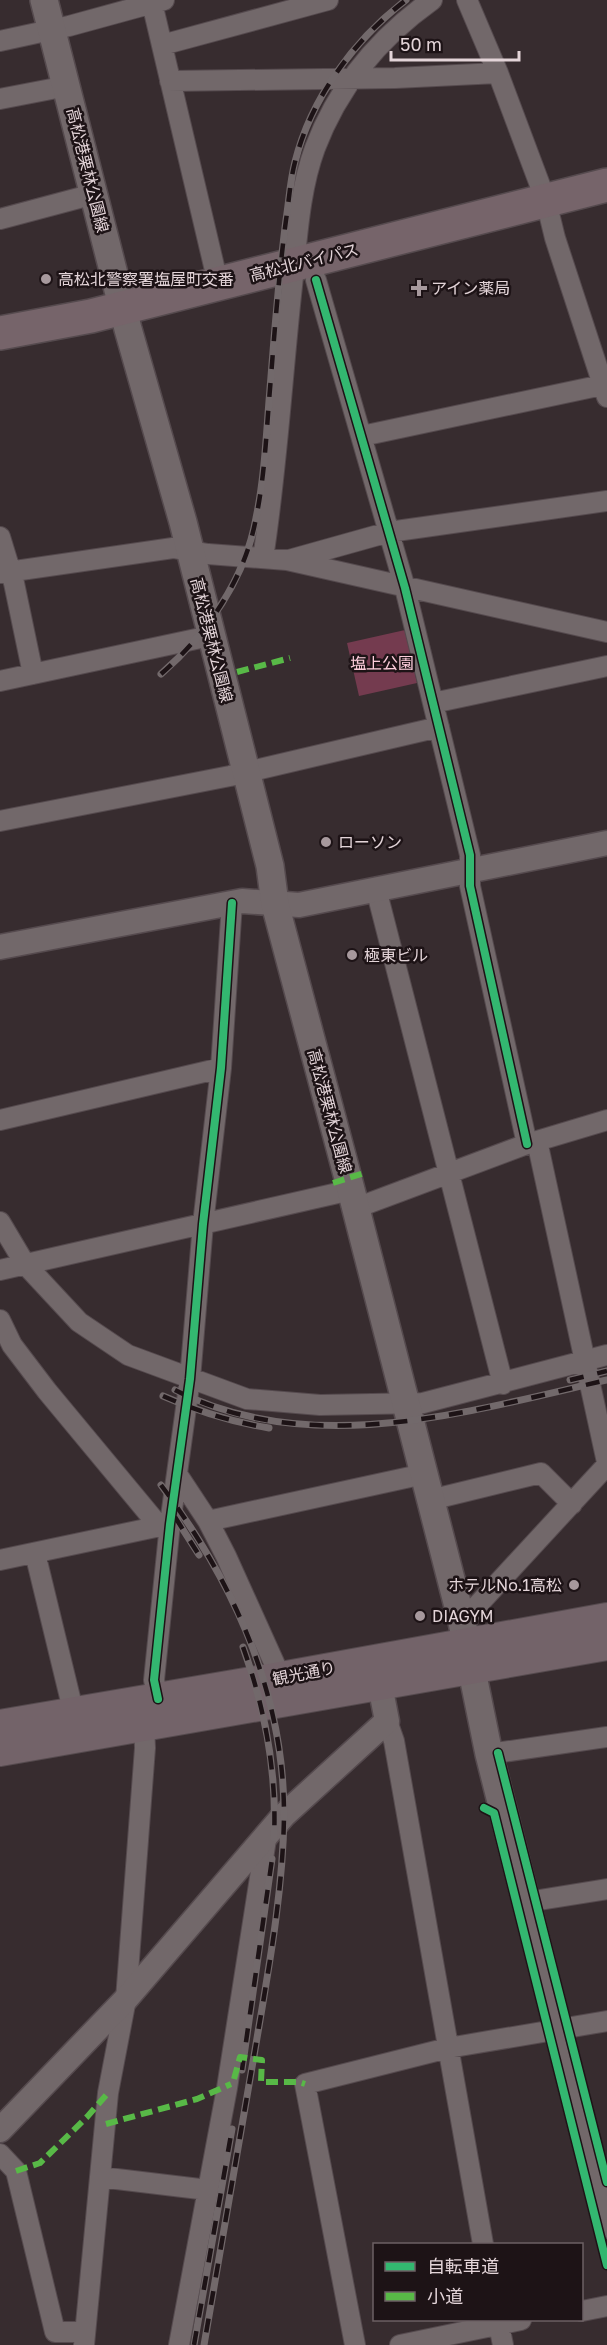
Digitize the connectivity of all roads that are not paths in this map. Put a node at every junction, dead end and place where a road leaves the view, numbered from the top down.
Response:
1 (44, 0) edge
2 (328, 0) edge
3 (432, 0) edge
4 (467, 0) edge
5 (158, 2) edge
6 (52, 29) junction
7 (0, 41) edge
8 (162, 45) junction
9 (498, 73) junction
10 (353, 78) junction
11 (170, 81) junction
12 (67, 86) junction
13 (0, 99) edge
14 (607, 185) edge
15 (94, 194) junction
16 (607, 208) edge
17 (549, 212) junction
18 (0, 219) edge
19 (301, 277) junction
20 (218, 283) junction
21 (125, 318) junction
22 (0, 333) edge
23 (0, 352) edge
24 (606, 388) edge
25 (362, 436) junction
26 (607, 501) edge
27 (389, 532) junction
28 (0, 537) edge
29 (190, 550) junction
30 (263, 558) junction
31 (287, 560) junction
32 (5, 572) edge
33 (405, 588) junction
34 (607, 632) edge
35 (210, 636) junction
36 (607, 666) edge
37 (33, 674) junction
38 (0, 681) edge
39 (433, 703) junction
40 (439, 727) junction
41 (246, 772) junction
42 (0, 821) edge
43 (607, 843) edge
44 (469, 870) junction
45 (376, 889) junction
46 (232, 903) junction
47 (275, 904) junction
48 (0, 947) edge
49 (221, 1068) junction
50 (0, 1120) edge
51 (607, 1120) edge
52 (532, 1143) junction
53 (448, 1173) junction
54 (354, 1199) junction
55 (0, 1222) edge
56 (203, 1224) junction
57 (25, 1264) junction
58 (0, 1270) edge
59 (0, 1320) edge
60 (607, 1355) edge
61 (586, 1360) junction
62 (190, 1379) junction
63 (503, 1384) junction
64 (405, 1403) junction
65 (607, 1464) edge
66 (177, 1474) junction
67 (424, 1474) junction
68 (430, 1500) junction
69 (572, 1504) junction
70 (208, 1521) junction
71 (164, 1525) junction
72 (35, 1553) junction
73 (0, 1560) edge
74 (607, 1619) edge
75 (607, 1644) edge
76 (467, 1645) junction
77 (281, 1678) junction
78 (380, 1685) junction
79 (151, 1712) junction
80 (74, 1714) junction
81 (387, 1721) junction
82 (0, 1726) edge
83 (607, 1737) edge
84 (0, 1750) edge
85 (489, 1754) junction
86 (267, 1833) junction
87 (607, 1889) edge
88 (527, 1902) junction
89 (126, 1999) junction
90 (607, 2021) edge
91 (558, 2029) junction
92 (448, 2048) junction
93 (0, 2130) edge
94 (0, 2154) edge
95 (100, 2177) junction
96 (208, 2190) junction
97 (607, 2224) edge
98 (483, 2243) edge
99 (607, 2306) edge
100 (583, 2311) edge
101 (498, 2321) edge
102 (84, 2338) edge
103 (179, 2345) edge
104 (355, 2345) edge
105 (399, 2345) edge
106 (503, 2345) edge

1 - 6 main road, 高松港栗林公園線
2 - 8 street
3 - 10 street
4 - 9 street
5 - 6 street
5 - 8 street
6 - 7 street
6 - 12 main road, 高松港栗林公園線
8 - 11 street
9 - 10 street
9 - 17 street
10 - 11 street
10 - 19 street
11 - 20 street
12 - 13 street
12 - 15 main road, 高松港栗林公園線
14 - 17 highway, 高松北バイパス
15 - 18 street
15 - 21 main road, 高松港栗林公園線
16 - 17 highway, 高松北バイパス
17 - 19 highway, 高松北バイパス
17 - 24 street
19 - 20 highway, 高松北バイパス
19 - 21 highway, 高松北バイパス
19 - 25 street
19 - 30 street
20 - 21 highway, 高松北バイパス
21 - 22 highway, 高松北バイパス
21 - 23 highway, 高松北バイパス
21 - 29 main road, 高松港栗林公園線
24 - 25 street
25 - 27 street
26 - 27 street
27 - 31 street
27 - 33 street
28 - 32 street
29 - 30 street
29 - 32 street
29 - 35 main road, 高松港栗林公園線
30 - 31 street
31 - 33 street
32 - 37 street
33 - 34 street
33 - 39 street
35 - 37 street
35 - 41 main road, 高松港栗林公園線
36 - 39 street
37 - 38 street
39 - 40 street
40 - 41 street
40 - 44 street
41 - 42 street
41 - 47 main road, 高松港栗林公園線
43 - 44 street
44 - 45 street
44 - 52 street
45 - 47 street
45 - 53 street
46 - 47 street
46 - 48 street
46 - 49 street
47 - 54 main road, 高松港栗林公園線
49 - 50 street
49 - 56 street
51 - 52 street
52 - 53 street
52 - 61 street
53 - 54 street
53 - 63 street
54 - 56 street
54 - 64 main road, 高松港栗林公園線
55 - 57 street
56 - 57 street
56 - 62 street
57 - 58 street
57 - 62 street
59 - 71 street
60 - 61 street
61 - 63 street
61 - 65 street
62 - 64 street
62 - 66 street
63 - 64 street
64 - 67 main road, 高松港栗林公園線
65 - 69 street
66 - 70 street
66 - 71 street
67 - 68 main road, 高松港栗林公園線
67 - 70 street
68 - 69 street
68 - 76 main road, 高松港栗林公園線
69 - 76 street
70 - 77 street
71 - 72 street
71 - 79 street
72 - 73 street
72 - 80 street
74 - 76 main road, 観光通り
75 - 76 main road, 観光通り
76 - 77 main road, 観光通り
76 - 78 main road, 観光通り
76 - 85 main road, 高松港栗林公園線
77 - 79 main road, 観光通り
78 - 79 main road, 観光通り
78 - 81 street
79 - 80 main road, 観光通り
79 - 84 main road, 観光通り
79 - 89 street
80 - 82 main road, 観光通り
81 - 86 street
81 - 92 street
83 - 85 street
85 - 88 main road, 高松港栗林公園線
86 - 89 street
86 - 96 street
87 - 88 street
88 - 91 main road, 高松港栗林公園線
89 - 93 street
89 - 95 street
90 - 91 street
91 - 92 street
91 - 97 main road, 高松港栗林公園線
92 - 98 street
92 - 104 street
94 - 102 street
95 - 96 street
95 - 102 street
96 - 103 street
99 - 100 street
101 - 105 street
101 - 106 street

